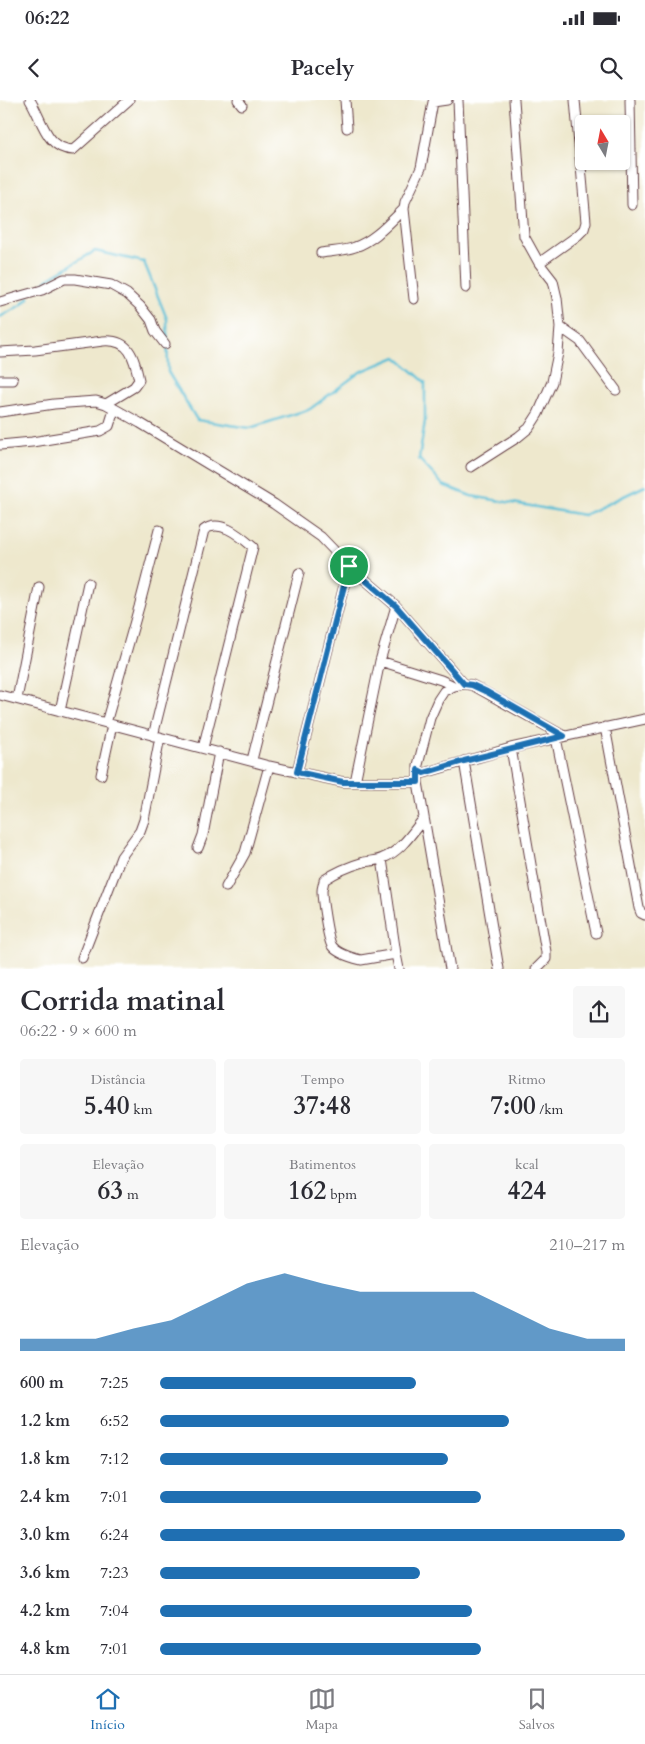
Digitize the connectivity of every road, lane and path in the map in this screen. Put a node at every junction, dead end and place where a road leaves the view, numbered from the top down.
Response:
1 (30, 100) edge
2 (129, 100) edge
3 (346, 100) edge
4 (447, 100) edge
5 (458, 100) edge
6 (514, 100) edge
7 (575, 100) edge
8 (630, 100) edge
9 (429, 101) edge
10 (347, 128) dead end
11 (632, 205) dead end
12 (404, 209) junction
13 (320, 253) dead end
14 (539, 263) junction
15 (466, 288) dead end
16 (414, 299) dead end
17 (0, 302) edge
18 (560, 327) junction
19 (165, 344) dead end
20 (0, 352) edge
21 (0, 380) edge
22 (13, 380) dead end
23 (616, 390) dead end
24 (106, 404) junction
25 (114, 410) junction
26 (0, 412) edge
27 (0, 445) edge
28 (471, 467) dead end
29 (159, 530) dead end
30 (349, 566) junction
31 (299, 573) dead end
32 (88, 583) dead end
33 (39, 586) dead end
34 (396, 606) junction
35 (380, 661) junction
36 (464, 684) junction
37 (454, 686) junction
38 (0, 695) edge
39 (17, 699) junction
40 (60, 711) junction
41 (645, 719) edge
42 (109, 724) junction
43 (606, 728) junction
44 (157, 737) junction
45 (560, 737) junction
46 (203, 748) junction
47 (511, 748) junction
48 (219, 752) junction
49 (252, 760) junction
50 (464, 761) junction
51 (269, 766) junction
52 (418, 770) junction
53 (297, 772) junction
54 (101, 775) dead end
55 (355, 782) junction
56 (418, 782) junction
57 (424, 818) junction
58 (198, 848) dead end
59 (382, 859) junction
60 (226, 887) dead end
61 (645, 915) edge
62 (596, 933) dead end
63 (396, 954) junction
64 (82, 958) dead end
65 (399, 969) edge
66 (450, 969) edge
67 (499, 969) edge
68 (536, 969) edge

1 - 2 street
3 - 10 street
4 - 9 street
5 - 15 street
6 - 14 street
7 - 14 street
8 - 11 street
9 - 12 street
12 - 13 street
12 - 16 street
14 - 18 street
17 - 19 street
18 - 23 street
18 - 28 street
20 - 24 street
21 - 22 street
24 - 25 street
24 - 26 street
25 - 27 street
25 - 30 street
29 - 42 street
30 - 34 street
30 - 53 street
31 - 49 street
32 - 40 street
33 - 39 street
34 - 35 street
34 - 36 street
35 - 37 street
35 - 55 street
36 - 37 street
36 - 45 street
37 - 52 street
38 - 39 street
39 - 40 street
40 - 42 street
41 - 43 street
42 - 44 street
42 - 54 street
43 - 45 street
43 - 61 street
44 - 46 street
44 - 46 street
44 - 64 street
45 - 47 street
45 - 62 street
46 - 48 street
47 - 50 street
47 - 68 street
48 - 49 street
48 - 58 street
49 - 51 street
50 - 52 street
50 - 67 street
51 - 53 street
51 - 60 street
52 - 56 street
53 - 55 street
55 - 56 street
56 - 57 street
57 - 59 street
57 - 66 street
59 - 63 street
59 - 63 street
63 - 65 street

